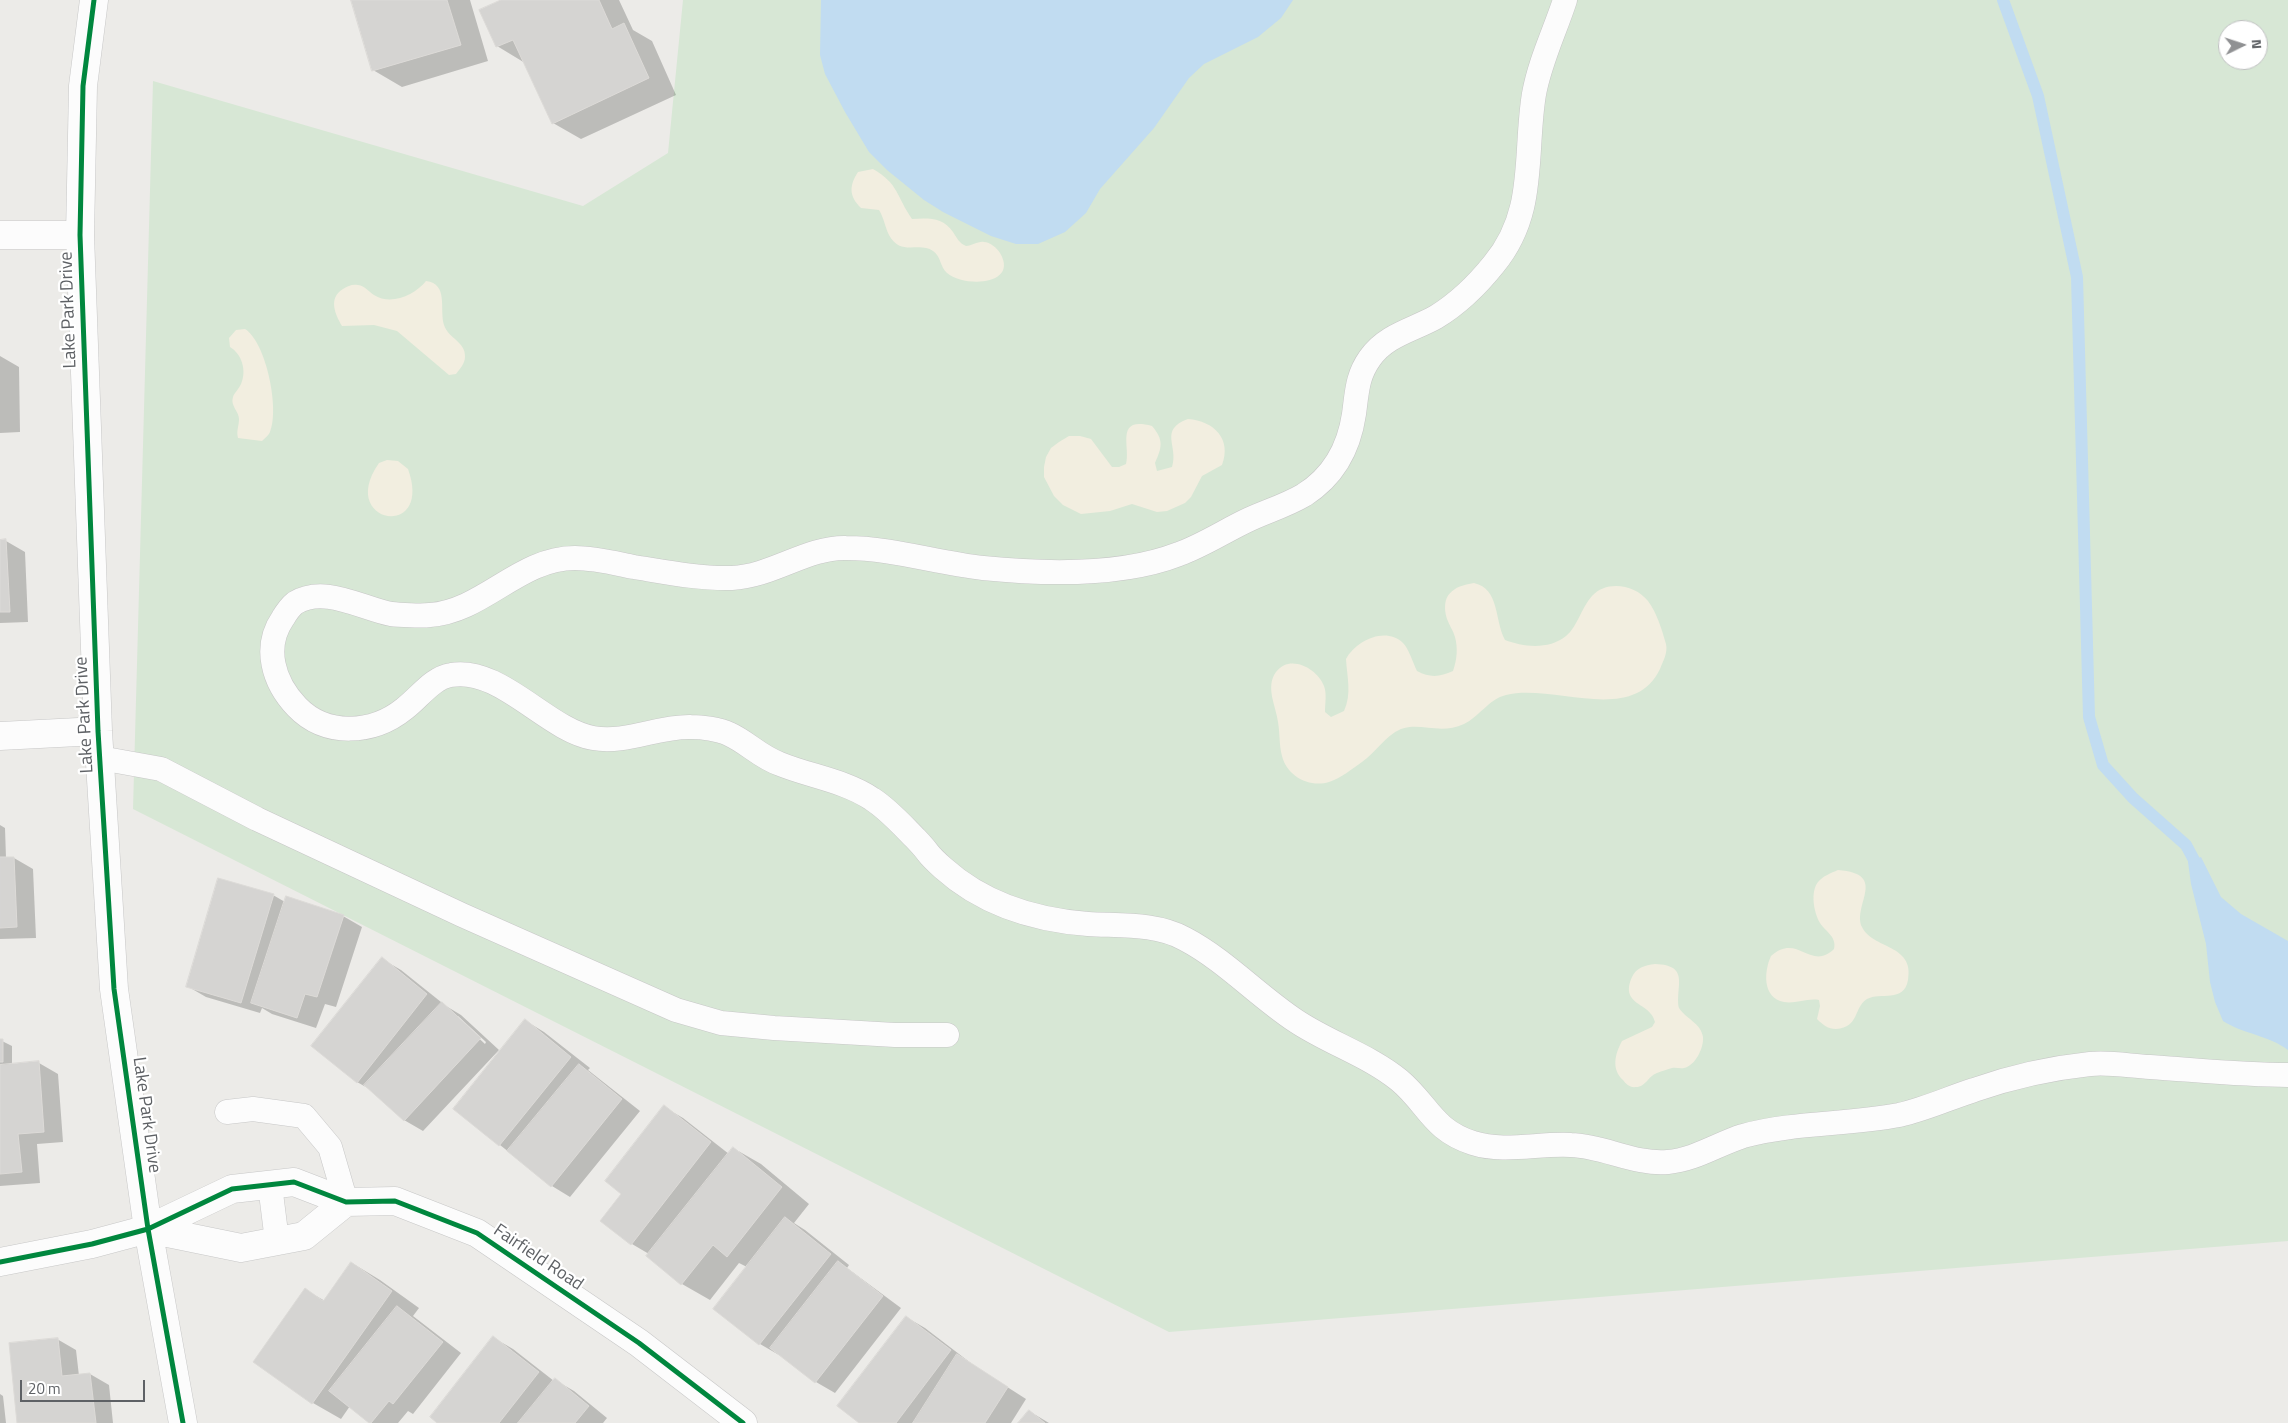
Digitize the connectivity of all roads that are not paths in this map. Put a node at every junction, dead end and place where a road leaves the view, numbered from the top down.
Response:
1 (94, 0) edge
2 (1565, 0) edge
3 (0, 235) edge
4 (80, 235) junction
5 (98, 731) junction
6 (0, 736) edge
7 (100, 758) junction
8 (947, 1035) dead end
9 (2288, 1075) edge
10 (227, 1112) dead end
11 (270, 1185) junction
12 (346, 1202) junction
13 (148, 1230) junction
14 (277, 1241) junction
15 (0, 1262) edge
16 (182, 1423) edge
17 (743, 1423) edge

1 - 4 street, Lake Park Drive
2 - 9 lane
3 - 4 street
4 - 5 street, Lake Park Drive
5 - 6 street
5 - 7 street, Lake Park Drive
7 - 8 lane
7 - 13 street, Lake Park Drive
10 - 12 lane
11 - 12 street, Fairfield Road
11 - 13 street, Fairfield Road
11 - 14 lane
12 - 14 street
12 - 17 street, Fairfield Road
13 - 14 street
13 - 15 street
13 - 16 street, Lake Park Drive

